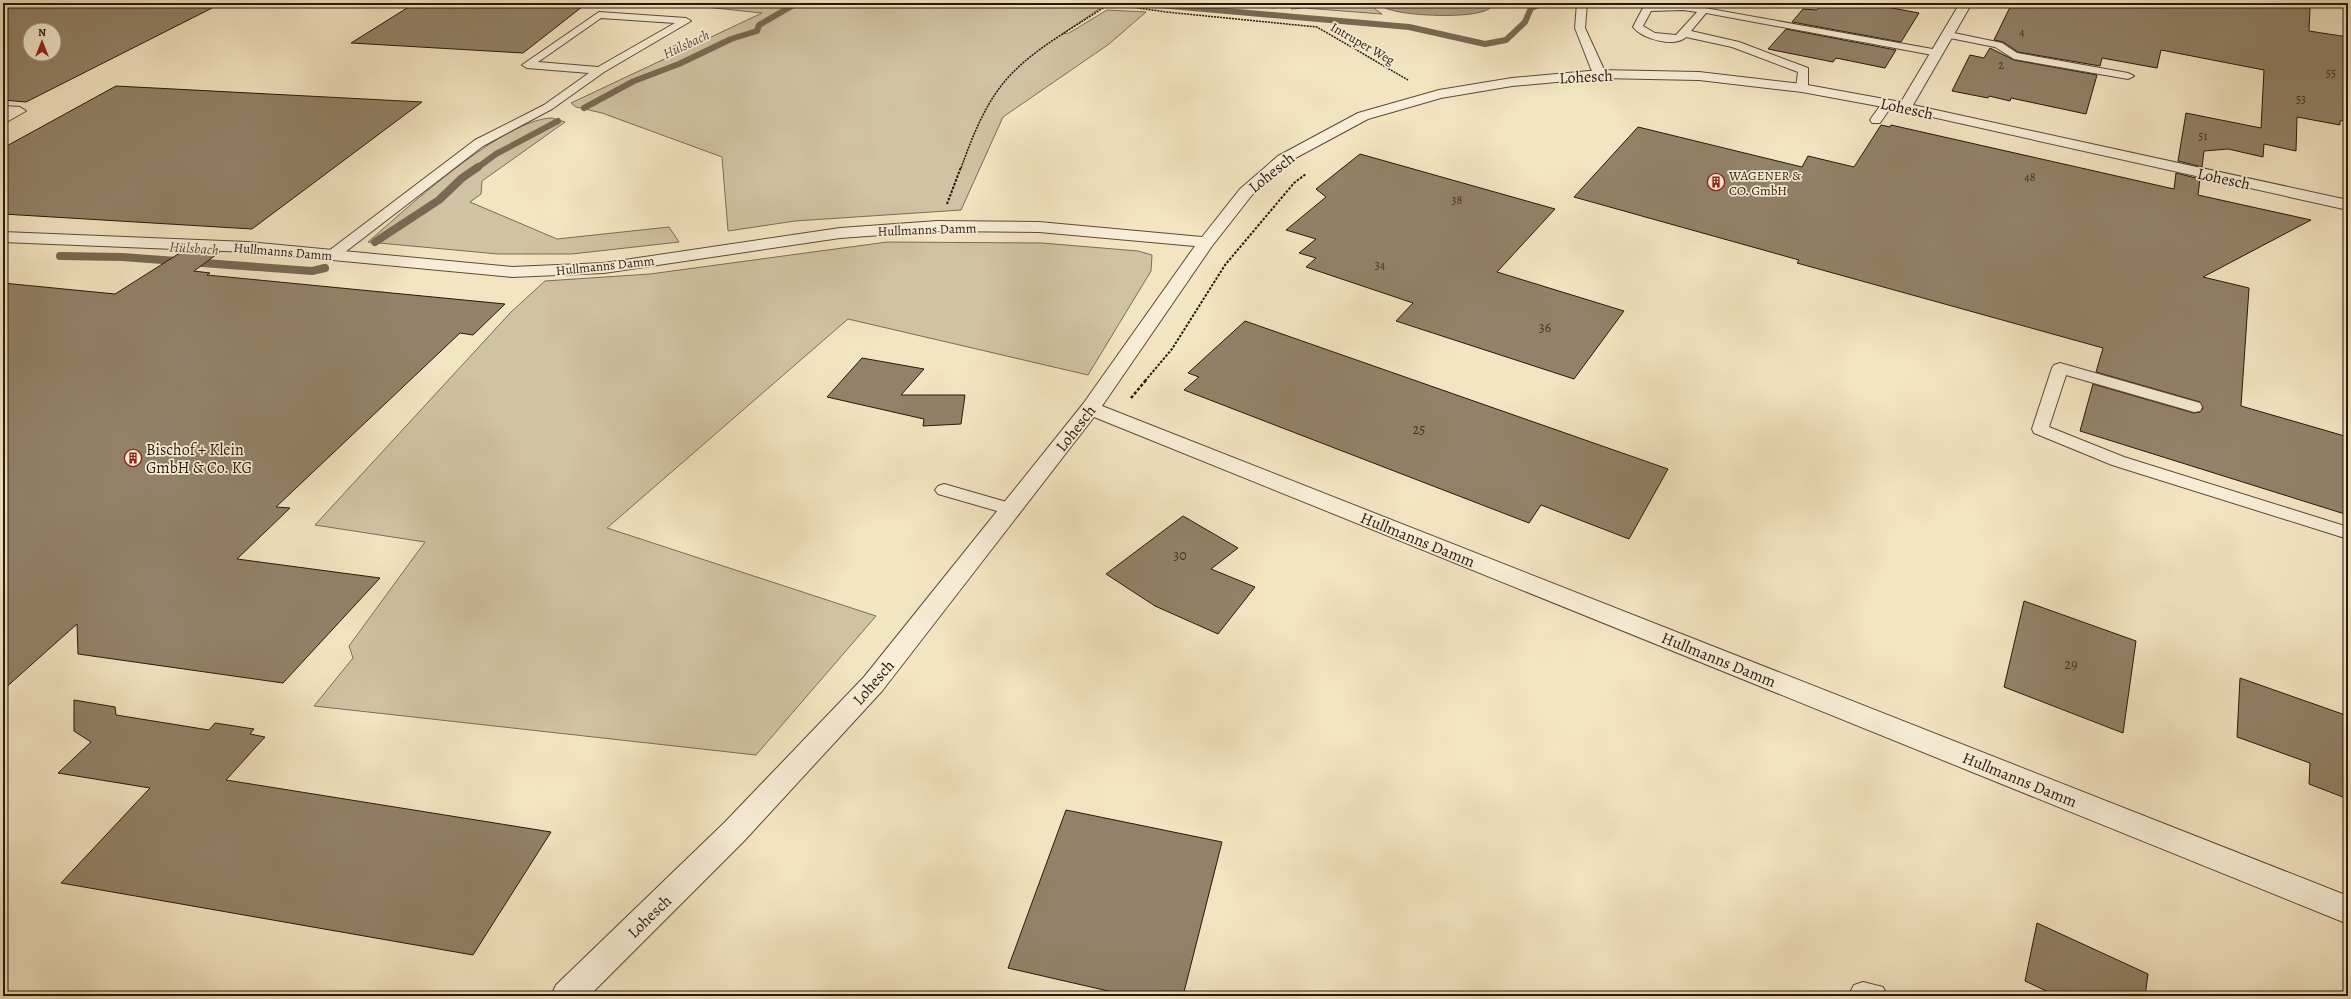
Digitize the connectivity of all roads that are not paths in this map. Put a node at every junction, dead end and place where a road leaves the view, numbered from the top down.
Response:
1 (1582, 3) edge
2 (1966, 3) edge
3 (1704, 10) junction
4 (1684, 33) junction
5 (1949, 35) junction
6 (1938, 53) junction
7 (600, 70) junction
8 (1600, 74) junction
9 (2128, 76) dead end
10 (1802, 88) junction
11 (1887, 104) junction
12 (1906, 107) junction
13 (3, 110) edge
14 (3, 120) edge
15 (1876, 120) dead end
16 (2348, 205) edge
17 (3, 237) edge
18 (1206, 242) junction
19 (331, 256) junction
20 (2194, 407) dead end
21 (1090, 408) junction
22 (944, 490) dead end
23 (1012, 509) junction
24 (2348, 533) edge
25 (2348, 910) edge
26 (567, 996) edge
27 (1861, 996) edge
28 (1874, 996) edge

1 - 8 lane
2 - 5 street
3 - 4 lane
3 - 4 lane
3 - 6 lane
4 - 10 lane
5 - 6 street
5 - 9 lane
6 - 12 street
7 - 7 lane
7 - 19 lane
8 - 10 street, Lohesch
8 - 18 street, Lohesch
10 - 11 street, Lohesch
11 - 12 street, Lohesch
11 - 15 lane
12 - 16 street, Lohesch
13 - 14 lane
17 - 19 street, Hullmanns Damm
18 - 19 street, Hullmanns Damm
18 - 21 street, Lohesch
20 - 24 lane
21 - 23 street, Lohesch
21 - 25 street, Hullmanns Damm
22 - 23 lane
23 - 26 street, Lohesch
27 - 28 lane

